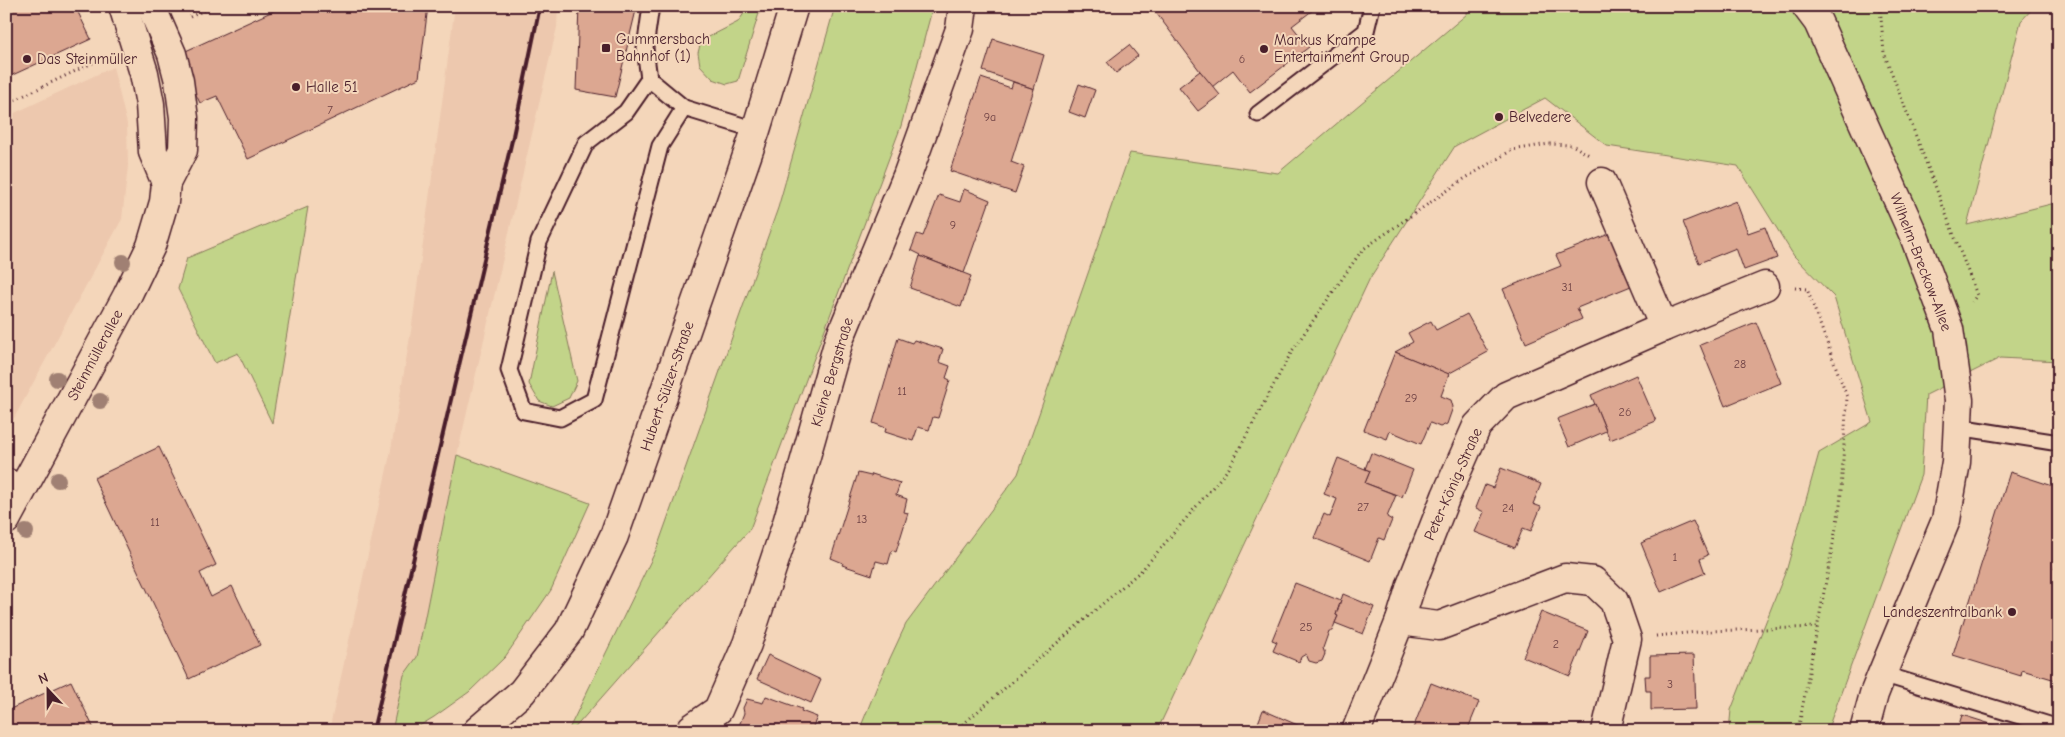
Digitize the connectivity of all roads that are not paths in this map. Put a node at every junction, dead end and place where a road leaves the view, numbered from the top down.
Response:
1 (123, 6) edge
2 (151, 6) edge
3 (794, 6) edge
4 (963, 6) edge
5 (1372, 6) edge
6 (1806, 6) edge
7 (654, 8) edge
8 (648, 79) junction
9 (684, 108) junction
10 (1258, 114) dead end
11 (756, 130) junction
12 (1602, 182) road end
13 (166, 183) junction
14 (1765, 286) road end
15 (1664, 327) junction
16 (1958, 427) junction
17 (2059, 443) edge
18 (16, 480) edge
19 (6, 520) edge
20 (1400, 621) junction
21 (1882, 674) junction
22 (692, 728) dead end
23 (2059, 728) edge
24 (477, 731) edge
25 (1356, 731) edge
26 (1606, 731) edge
27 (1864, 731) edge

1 - 13 street
2 - 13 street, Steinmüllerallee
3 - 11 street, Hubert-Sülzer-Straße
4 - 22 street, Kleine Bergstraße
5 - 10 lane
6 - 16 street, Wilhelm-Breckow-Allee
7 - 8 lane
8 - 9 lane
8 - 9 lane
9 - 11 lane
11 - 24 street, Hubert-Sülzer-Straße
12 - 15 street
13 - 18 street, Steinmüllerallee
14 - 15 street, Peter-König-Straße
15 - 20 street, Peter-König-Straße
16 - 17 lane
16 - 21 street, Wilhelm-Breckow-Allee
18 - 19 street, Steinmüllerallee
20 - 25 street, Peter-König-Straße
20 - 26 street
21 - 23 lane
21 - 27 street, Wilhelm-Breckow-Allee

